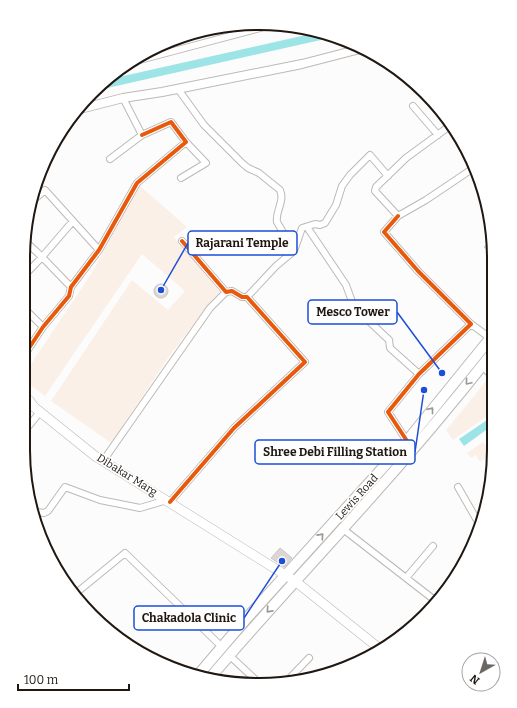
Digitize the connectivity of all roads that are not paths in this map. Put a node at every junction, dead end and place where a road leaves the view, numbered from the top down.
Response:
1 (253, 30) edge
2 (353, 51) edge
3 (148, 59) edge
4 (178, 88) junction
5 (123, 98) junction
6 (413, 106) dead end
7 (88, 107) edge
8 (446, 129) edge
9 (142, 135) junction
10 (438, 135) junction
11 (186, 142) junction
12 (110, 159) dead end
13 (470, 171) edge
14 (388, 176) junction
15 (181, 178) dead end
16 (39, 195) edge
17 (398, 216) junction
18 (73, 221) junction
19 (307, 227) junction
20 (182, 241) dead end
21 (30, 246) edge
22 (99, 250) junction
23 (294, 251) junction
24 (42, 257) junction
25 (30, 270) edge
26 (71, 287) junction
27 (226, 292) junction
28 (247, 297) junction
29 (30, 314) edge
30 (471, 324) junction
31 (44, 327) junction
32 (487, 334) edge
33 (487, 343) edge
34 (30, 347) edge
35 (487, 360) edge
36 (482, 366) junction
37 (487, 371) edge
38 (419, 374) junction
39 (30, 401) edge
40 (30, 408) edge
41 (37, 409) junction
42 (30, 421) edge
43 (407, 441) junction
44 (104, 461) junction
45 (458, 487) dead end
46 (169, 501) junction
47 (39, 512) edge
48 (476, 519) edge
49 (343, 529) junction
50 (433, 546) dead end
51 (290, 578) junction
52 (406, 578) junction
53 (79, 591) edge
54 (432, 598) edge
55 (375, 645) edge
56 (225, 651) junction
57 (310, 658) dead end
58 (202, 671) edge
59 (212, 674) edge
60 (293, 675) edge
61 (254, 678) edge

1 - 3 street
2 - 4 street
4 - 5 street
4 - 23 street
5 - 7 street
5 - 9 street
6 - 10 street
8 - 10 street
9 - 11 street
9 - 12 street
10 - 14 street
11 - 15 street
11 - 22 street
13 - 17 street
14 - 17 street
14 - 19 street
16 - 18 street
17 - 30 street
18 - 22 street
18 - 24 street
19 - 23 street
19 - 38 street
20 - 27 street
21 - 24 street
22 - 26 street
23 - 28 street
24 - 25 street
24 - 26 street
26 - 31 street
27 - 28 street
27 - 44 street
28 - 46 street
29 - 31 street
30 - 32 street
30 - 38 street
31 - 34 street
43 -> 33 main road, Lewis Road
35 - 36 main road, Lewis Road
36 - 37 street
36 -> 49 main road, Lewis Road
38 - 43 street
39 - 41 main road, Dibakar Marg
40 - 41 main road
41 - 42 street
41 - 44 main road, Dibakar Marg
51 -> 43 main road, Lewis Road
44 - 46 main road, Dibakar Marg
45 - 48 street
46 - 47 street
46 - 51 main road, Dibakar Marg
49 - 51 main road, Lewis Road
49 - 52 street
50 - 52 street
51 - 55 main road, Dibakar Marg
51 - 56 main road
52 - 54 street
53 - 56 street
56 - 58 main road
56 - 59 main road
56 - 61 street
57 - 60 street

